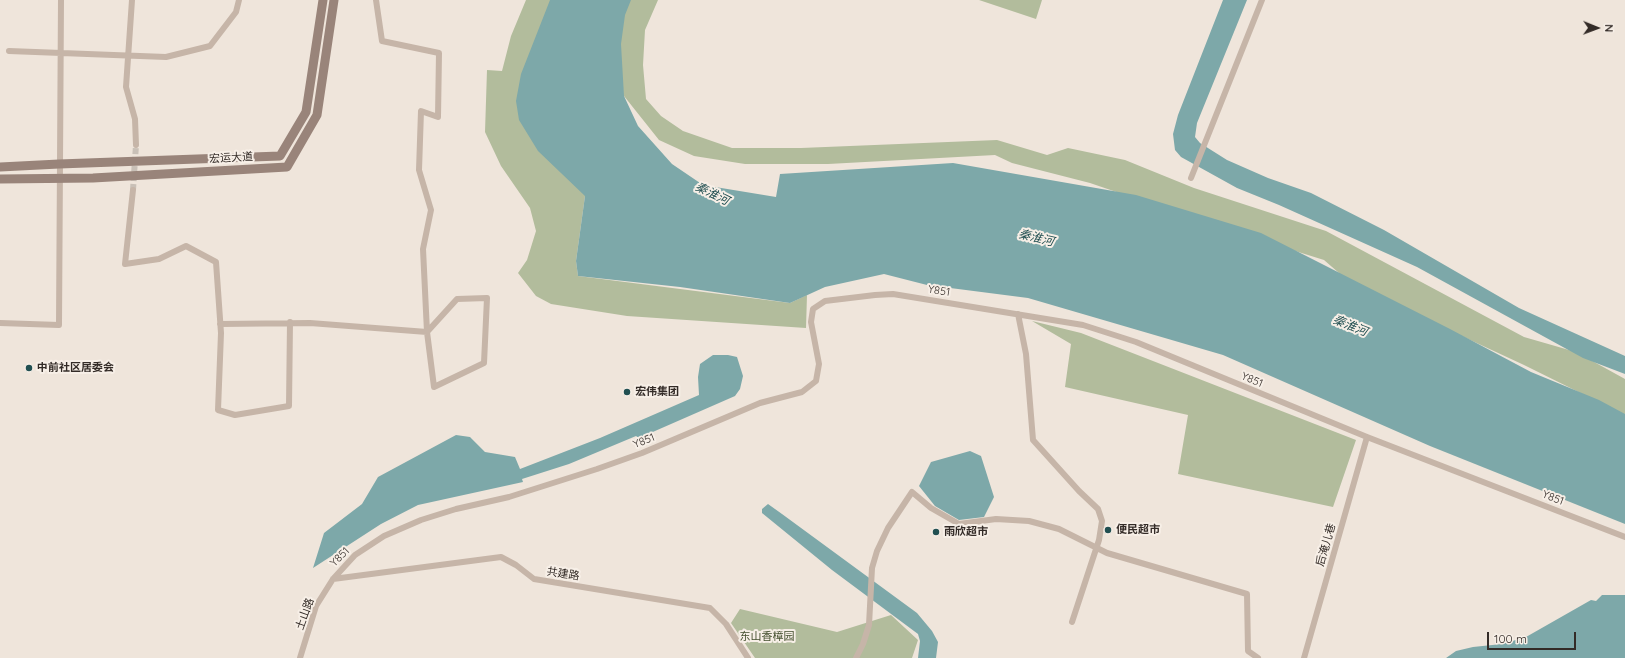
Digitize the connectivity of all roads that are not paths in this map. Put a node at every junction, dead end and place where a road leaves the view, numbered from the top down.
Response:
1 (61, 0) edge
2 (132, 0) edge
3 (238, 0) edge
4 (323, 0) edge
5 (334, 0) edge
6 (376, 0) edge
7 (1262, 0) edge
8 (9, 51) dead end
9 (61, 53) junction
10 (128, 56) junction
11 (136, 145) tunnel mouth
12 (59, 164) junction
13 (0, 167) edge
14 (59, 178) junction
15 (1191, 178) dead end
16 (0, 180) edge
17 (133, 190) tunnel mouth
18 (1018, 314) junction
19 (290, 322) junction
20 (0, 323) edge
21 (220, 324) junction
22 (427, 332) junction
23 (1367, 437) junction
24 (1625, 538) edge
25 (1097, 548) junction
26 (333, 579) junction
27 (1072, 622) dead end
28 (300, 658) edge
29 (748, 658) edge
30 (856, 658) edge
31 (1258, 658) edge
32 (1304, 658) edge

1 - 9 street
2 - 10 street
3 - 10 street
4 - 12 main road, 宏运大道
5 - 14 main road, 宏运大道
6 - 22 street
7 - 15 street
8 - 9 street
9 - 10 street
9 - 12 street
10 - 11 street
12 - 13 main road, 宏运大道
12 - 14 street
14 - 16 main road, 宏运大道
14 - 20 street
17 - 21 street
18 - 23 street, Y851
18 - 25 street
18 - 26 street, Y851
19 - 21 street
19 - 21 street
19 - 22 street
22 - 22 street
23 - 24 street, Y851
23 - 32 street, 后淹儿巷
25 - 27 street
25 - 30 street
25 - 31 street
26 - 28 street, 土山路
26 - 29 street, 共建路

